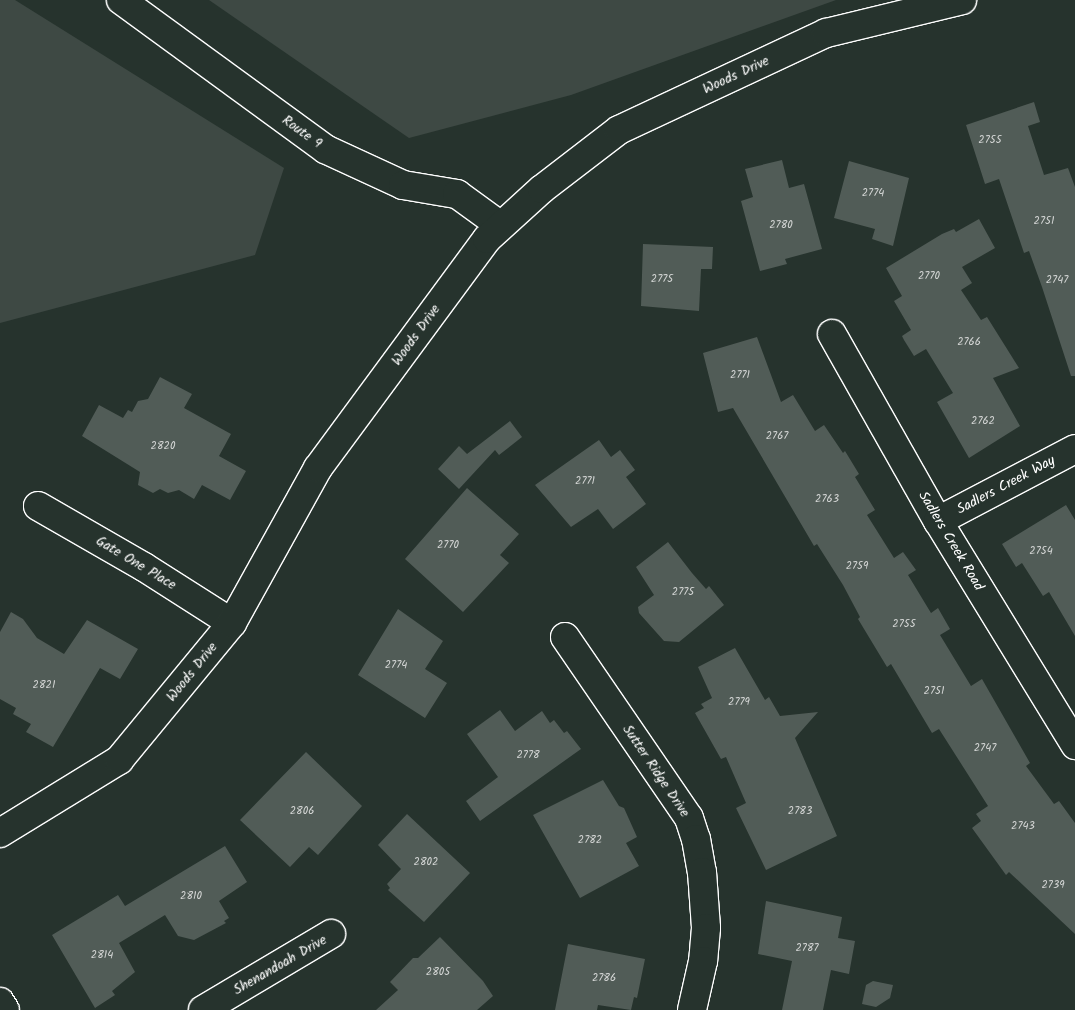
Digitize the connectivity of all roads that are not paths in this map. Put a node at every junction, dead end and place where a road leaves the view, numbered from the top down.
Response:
1 (121, 0) edge
2 (962, 0) edge
3 (501, 226) junction
4 (832, 334) dead end
5 (1075, 449) edge
6 (38, 506) dead end
7 (938, 521) junction
8 (232, 623) junction
9 (565, 637) dead end
10 (1075, 746) edge
11 (0, 833) edge
12 (331, 934) dead end
13 (0, 1002) edge
14 (5, 1010) edge
15 (203, 1010) edge
16 (692, 1010) edge

1 - 3 street, Route 9
2 - 3 street, Woods Drive
3 - 8 street, Woods Drive
4 - 7 street, Sadlers Creek Road
5 - 7 street, Sadlers Creek Way
6 - 8 street, Gate One Place
7 - 10 street, Sadlers Creek Road
8 - 11 street, Woods Drive
9 - 16 street, Sutter Ridge Drive
12 - 15 street, Shenandoah Drive
13 - 14 street

